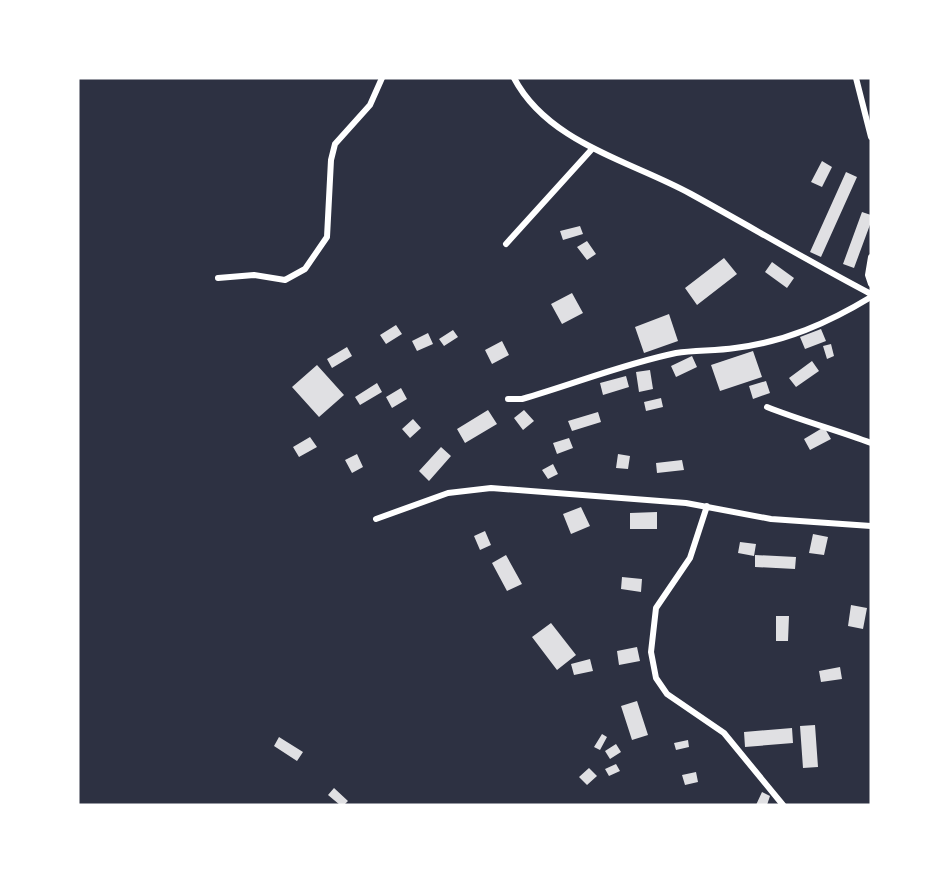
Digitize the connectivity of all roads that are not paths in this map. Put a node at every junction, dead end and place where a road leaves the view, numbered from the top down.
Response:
1 (382, 78) edge
2 (514, 78) edge
3 (856, 78) edge
4 (871, 137) edge
5 (592, 149) junction
6 (506, 244) dead end
7 (871, 257) edge
8 (218, 278) dead end
9 (871, 284) edge
10 (871, 296) edge
11 (508, 399) dead end
12 (767, 407) dead end
13 (871, 443) edge
14 (707, 506) junction
15 (376, 519) dead end
16 (871, 526) edge
17 (783, 805) edge

1 - 8 street
2 - 5 street
3 - 4 street
5 - 6 street
5 - 10 street
7 - 9 street
10 - 11 street
12 - 13 street
14 - 15 street
14 - 16 street
14 - 17 street

